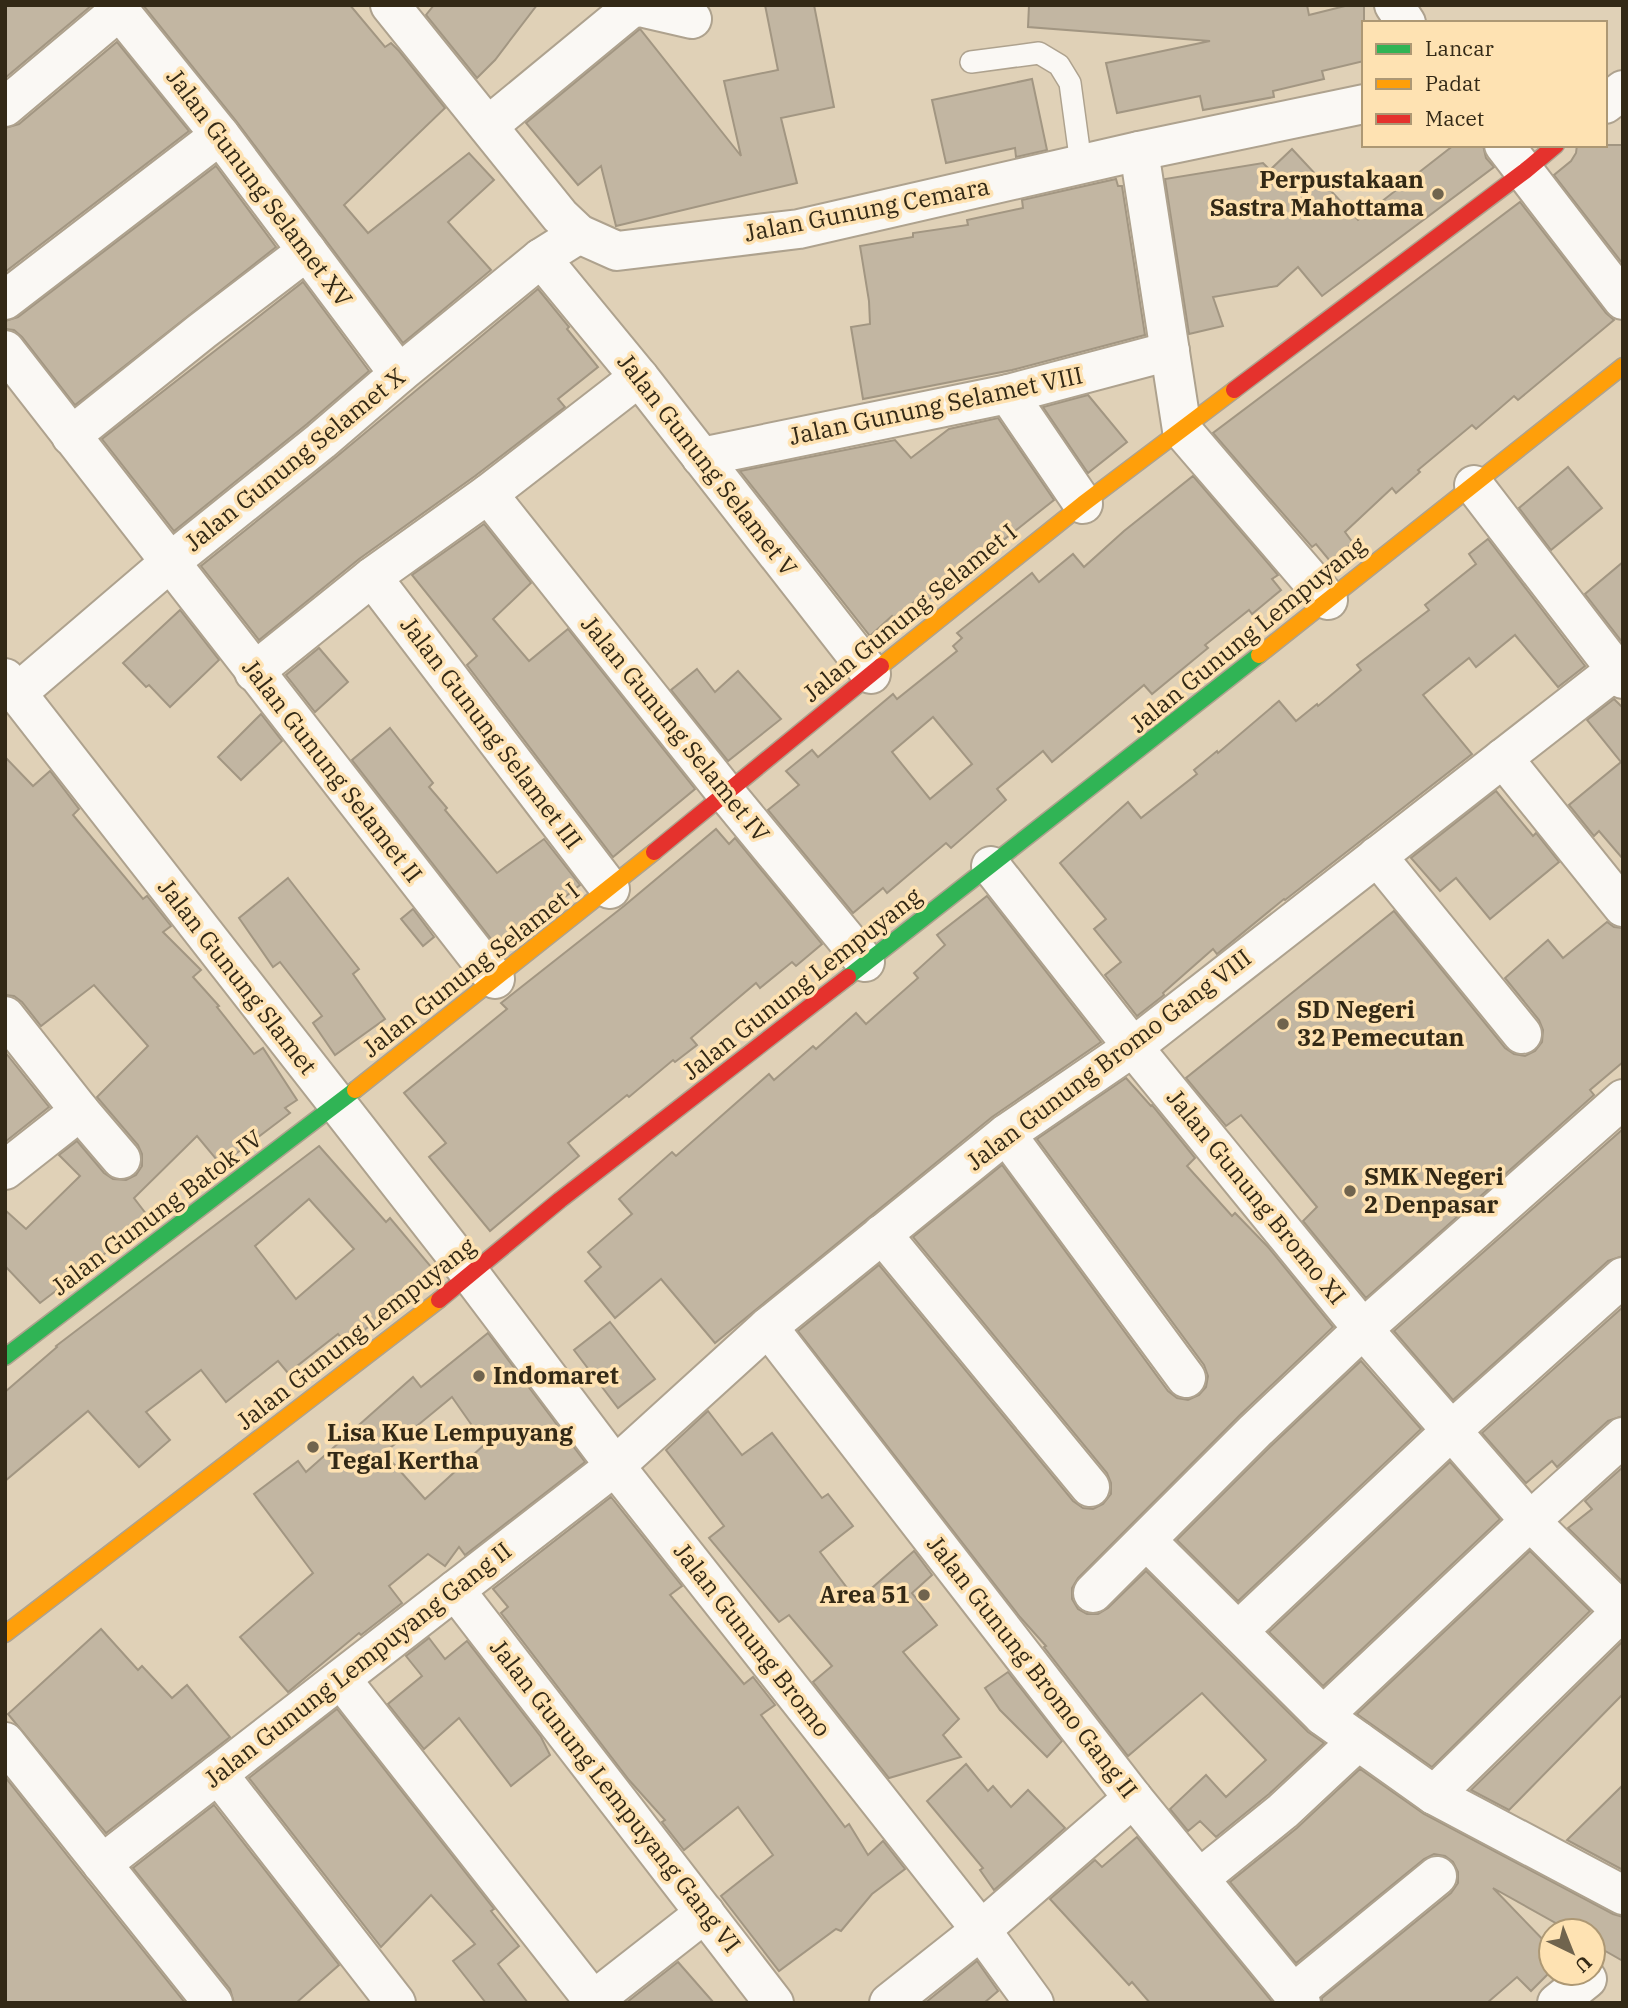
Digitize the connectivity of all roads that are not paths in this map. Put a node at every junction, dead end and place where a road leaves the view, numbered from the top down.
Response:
1 (390, 5) edge
2 (1394, 5) edge
3 (117, 8) edge
4 (692, 19) dead end
5 (1405, 21) edge
6 (971, 62) dead end
7 (1623, 90) edge
8 (1607, 102) edge
9 (1362, 104) edge
10 (5, 107) edge
11 (488, 126) junction
12 (220, 135) junction
13 (1550, 147) edge
14 (1139, 151) junction
15 (1514, 158) edge
16 (1081, 164) junction
17 (579, 234) junction
18 (307, 251) junction
19 (541, 258) junction
20 (5, 300) edge
21 (1623, 300) edge
22 (5, 349) edge
23 (1170, 351) junction
24 (1623, 366) edge
25 (399, 374) junction
26 (639, 377) junction
27 (1008, 394) junction
28 (1182, 430) junction
29 (71, 436) junction
30 (701, 457) junction
31 (1474, 485) junction
32 (488, 494) junction
33 (1083, 503) junction
34 (169, 563) junction
35 (372, 577) junction
36 (1328, 600) junction
37 (254, 673) junction
38 (871, 674) junction
39 (1619, 674) edge
40 (11, 685) edge
41 (1503, 758) junction
42 (725, 792) junction
43 (1377, 856) junction
44 (991, 866) junction
45 (610, 889) junction
46 (1623, 906) edge
47 (865, 961) junction
48 (495, 979) junction
49 (5, 1016) edge
50 (1522, 1034) dead end
51 (1133, 1047) junction
52 (1623, 1099) edge
53 (336, 1105) junction
54 (80, 1111) junction
55 (1006, 1134) junction
56 (121, 1159) dead end
57 (5, 1170) edge
58 (882, 1234) junction
59 (471, 1275) junction
60 (1623, 1277) edge
61 (768, 1327) junction
62 (1363, 1329) junction
63 (5, 1357) edge
64 (1186, 1378) dead end
65 (1451, 1431) junction
66 (1623, 1437) edge
67 (615, 1466) junction
68 (1090, 1487) dead end
69 (1530, 1521) junction
70 (1147, 1541) junction
71 (454, 1590) junction
72 (1094, 1593) dead end
73 (1622, 1611) edge
74 (1238, 1631) junction
75 (5, 1634) edge
76 (341, 1679) junction
77 (1323, 1716) junction
78 (1358, 1741) junction
79 (5, 1742) edge
80 (218, 1774) junction
81 (1434, 1795) junction
82 (1133, 1798) junction
83 (102, 1864) junction
84 (1437, 1876) dead end
85 (1200, 1878) junction
86 (1623, 1895) edge
87 (705, 1913) junction
88 (981, 1930) junction
89 (1577, 1987) edge
90 (1298, 1998) edge
91 (592, 2002) edge
92 (213, 2003) edge
93 (396, 2003) edge
94 (774, 2003) edge
95 (889, 2003) edge
96 (1034, 2003) edge
97 (1558, 2003) edge

1 - 11 street, Jalan Gunung Cemara
2 - 5 street
3 - 10 street
3 - 12 street, Jalan Gunung Selamet XV
4 - 11 street
6 - 16 lane
7 - 8 street
9 - 14 street, Jalan Gunung Cemara
11 - 17 street, Jalan Gunung Cemara
12 - 18 street, Jalan Gunung Selamet XV
12 - 20 street
13 - 15 street, Jalan Gunung Selamet I
14 - 16 street, Jalan Gunung Cemara
14 - 23 street
15 - 21 street
15 - 28 street, Jalan Gunung Selamet I
16 - 17 street, Jalan Gunung Cemara
17 - 19 street, Jalan Gunung Selamet X
18 - 25 street, Jalan Gunung Selamet XV
18 - 29 street
19 - 25 street, Jalan Gunung Selamet X
19 - 26 street, Jalan Gunung Selamet V
22 - 29 street, Jalan Gunung Selamet II
23 - 27 street, Jalan Gunung Selamet VIII
23 - 28 street
24 - 31 street, Jalan Gunung Lempuyang
25 - 34 street, Jalan Gunung Selamet X
26 - 30 street, Jalan Gunung Selamet V
26 - 32 street
27 - 30 street, Jalan Gunung Selamet VIII
27 - 33 street
28 - 33 street, Jalan Gunung Selamet I
28 - 36 street
29 - 34 street, Jalan Gunung Selamet II
30 - 38 street, Jalan Gunung Selamet V
31 - 36 street, Jalan Gunung Lempuyang
31 - 39 street
32 - 35 street
32 - 42 street, Jalan Gunung Selamet IV
33 - 38 street, Jalan Gunung Selamet I
34 - 37 street, Jalan Gunung Selamet II
34 - 40 street, Jalan Gunung Selamet X
35 - 37 street
35 - 45 street, Jalan Gunung Selamet III
36 - 44 street, Jalan Gunung Lempuyang
37 - 48 street, Jalan Gunung Selamet II
38 - 42 street, Jalan Gunung Selamet I
39 - 41 street, Jalan Gunung Bromo Gang VIII
40 - 53 street, Jalan Gunung Slamet
41 - 43 street, Jalan Gunung Bromo Gang VIII
41 - 46 street
42 - 45 street, Jalan Gunung Selamet I
42 - 47 street, Jalan Gunung Selamet IV
43 - 50 street
43 - 51 street, Jalan Gunung Bromo Gang VIII
44 - 47 street, Jalan Gunung Lempuyang
44 - 51 street, Jalan Gunung Bromo XI
45 - 48 street, Jalan Gunung Selamet I
47 - 59 street, Jalan Gunung Lempuyang
48 - 53 street, Jalan Gunung Selamet I
49 - 54 street
51 - 55 street, Jalan Gunung Bromo Gang VIII
51 - 62 street, Jalan Gunung Bromo XI
52 - 62 street
53 - 59 street, Jalan Gunung Slamet
53 - 63 street, Jalan Gunung Batok IV
54 - 56 street
54 - 57 street
55 - 58 street, Jalan Gunung Bromo Gang VIII
55 - 64 street
58 - 61 street, Jalan Gunung Bromo Gang VIII
58 - 68 street
59 - 67 street, Jalan Gunung Bromo
59 - 75 street, Jalan Gunung Lempuyang
60 - 65 street
61 - 67 street, Jalan Gunung Bromo Gang VIII
61 - 82 street, Jalan Gunung Bromo Gang II
62 - 65 street, Jalan Gunung Bromo XI
62 - 70 street
65 - 69 street, Jalan Gunung Bromo XI
65 - 74 street
66 - 69 street
67 - 71 street, Jalan Gunung Lempuyang Gang II
67 - 88 street, Jalan Gunung Bromo
69 - 73 street, Jalan Gunung Bromo XI
69 - 77 street
70 - 72 street
70 - 74 street
71 - 76 street, Jalan Gunung Lempuyang Gang II
71 - 87 street, Jalan Gunung Lempuyang Gang VI
73 - 81 street
74 - 77 street
76 - 80 street, Jalan Gunung Lempuyang Gang II
76 - 91 street
77 - 78 street
78 - 81 street
78 - 85 street
79 - 83 street
80 - 83 street, Jalan Gunung Lempuyang Gang II
80 - 93 street
81 - 86 street
82 - 85 street, Jalan Gunung Bromo Gang II
82 - 88 street
83 - 92 street
84 - 90 street
85 - 90 street, Jalan Gunung Bromo Gang II
87 - 91 street
87 - 94 street, Jalan Gunung Lempuyang Gang VI
88 - 95 street
88 - 96 street, Jalan Gunung Bromo
89 - 97 street

